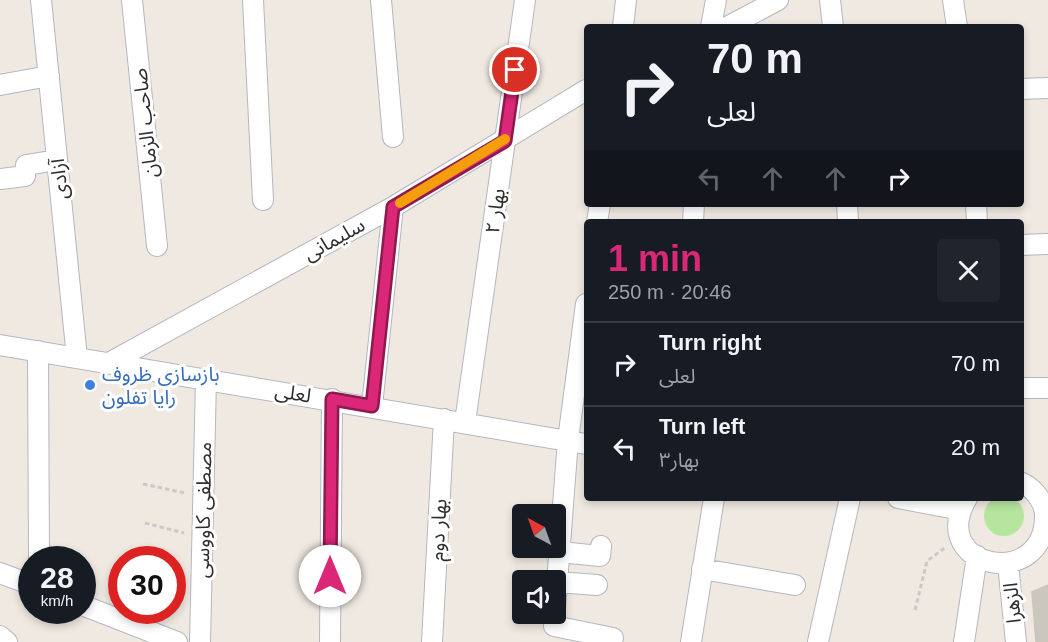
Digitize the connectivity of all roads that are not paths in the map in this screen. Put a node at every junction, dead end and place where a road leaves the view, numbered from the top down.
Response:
1 (41, 0) edge
2 (132, 0) edge
3 (253, 0) edge
4 (381, 0) edge
5 (525, 0) edge
6 (626, 0) edge
7 (716, 0) edge
8 (778, 0) edge
9 (830, 0) edge
10 (953, 0) edge
11 (623, 24) edge
12 (712, 24) edge
13 (733, 24) edge
14 (833, 24) edge
15 (957, 24) edge
16 (49, 76) junction
17 (0, 85) edge
18 (1048, 88) edge
19 (1024, 89) edge
20 (584, 91) edge
21 (393, 137) dead end
22 (505, 141) junction
23 (57, 160) junction
24 (0, 179) edge
25 (263, 200) dead end
26 (393, 207) junction
27 (1048, 244) edge
28 (1024, 245) edge
29 (157, 246) dead end
30 (584, 335) edge
31 (0, 345) edge
32 (38, 351) junction
33 (77, 358) junction
34 (109, 363) junction
35 (206, 379) junction
36 (1024, 387) edge
37 (1048, 388) edge
38 (332, 399) junction
39 (372, 406) junction
40 (444, 419) junction
41 (465, 422) junction
42 (577, 442) edge
43 (1024, 485) edge
44 (713, 501) edge
45 (849, 501) edge
46 (931, 501) edge
47 (964, 504) edge
48 (566, 513) edge
49 (1047, 524) edge
50 (39, 546) edge
51 (601, 546) dead end
52 (566, 553) edge
53 (977, 556) junction
54 (1008, 564) junction
55 (702, 569) junction
56 (0, 573) edge
57 (18, 580) edge
58 (566, 583) edge
59 (597, 585) dead end
60 (795, 585) dead end
61 (96, 610) edge
62 (558, 624) edge
63 (0, 636) edge
64 (613, 638) dead end
65 (7, 642) edge
66 (177, 642) edge
67 (200, 642) edge
68 (330, 642) edge
69 (432, 642) edge
70 (691, 642) edge
71 (818, 642) edge
72 (964, 642) edge
73 (1016, 642) edge

1 - 16 street, آزادی
2 - 29 street, صاحب الزمان
3 - 25 street
4 - 21 street
5 - 22 street, بهار ۲
6 - 11 street
7 - 12 street
8 - 13 street
9 - 14 street
10 - 15 street
16 - 17 street
16 - 23 street, آزادی
18 - 19 street
20 - 22 street, سلیمانی
22 - 26 street, سلیمانی
22 - 41 street, بهار ۲
23 - 24 street
23 - 33 street, آزادی
26 - 34 street, سلیمانی
26 - 39 street
27 - 28 street
30 - 42 street
31 - 32 street, لعلی
32 - 33 street, لعلی
32 - 50 street
33 - 34 street, لعلی
34 - 35 street, لعلی
35 - 38 street, لعلی
35 - 67 street, مصطفی کاووسی
36 - 37 street
38 - 39 street, لعلی
38 - 68 street
39 - 40 street, لعلی
40 - 41 street, لعلی
40 - 69 street, بهار دوم
41 - 42 street, لعلی
42 - 48 street
43 - 49 street
44 - 55 street
45 - 71 street
46 - 47 street
47 - 53 street
49 - 54 street
51 - 52 street
53 - 54 street
53 - 72 street
54 - 73 street, الزهرا
55 - 60 street
55 - 70 street
56 - 57 street
58 - 59 street
61 - 66 street
62 - 64 street
63 - 65 street

